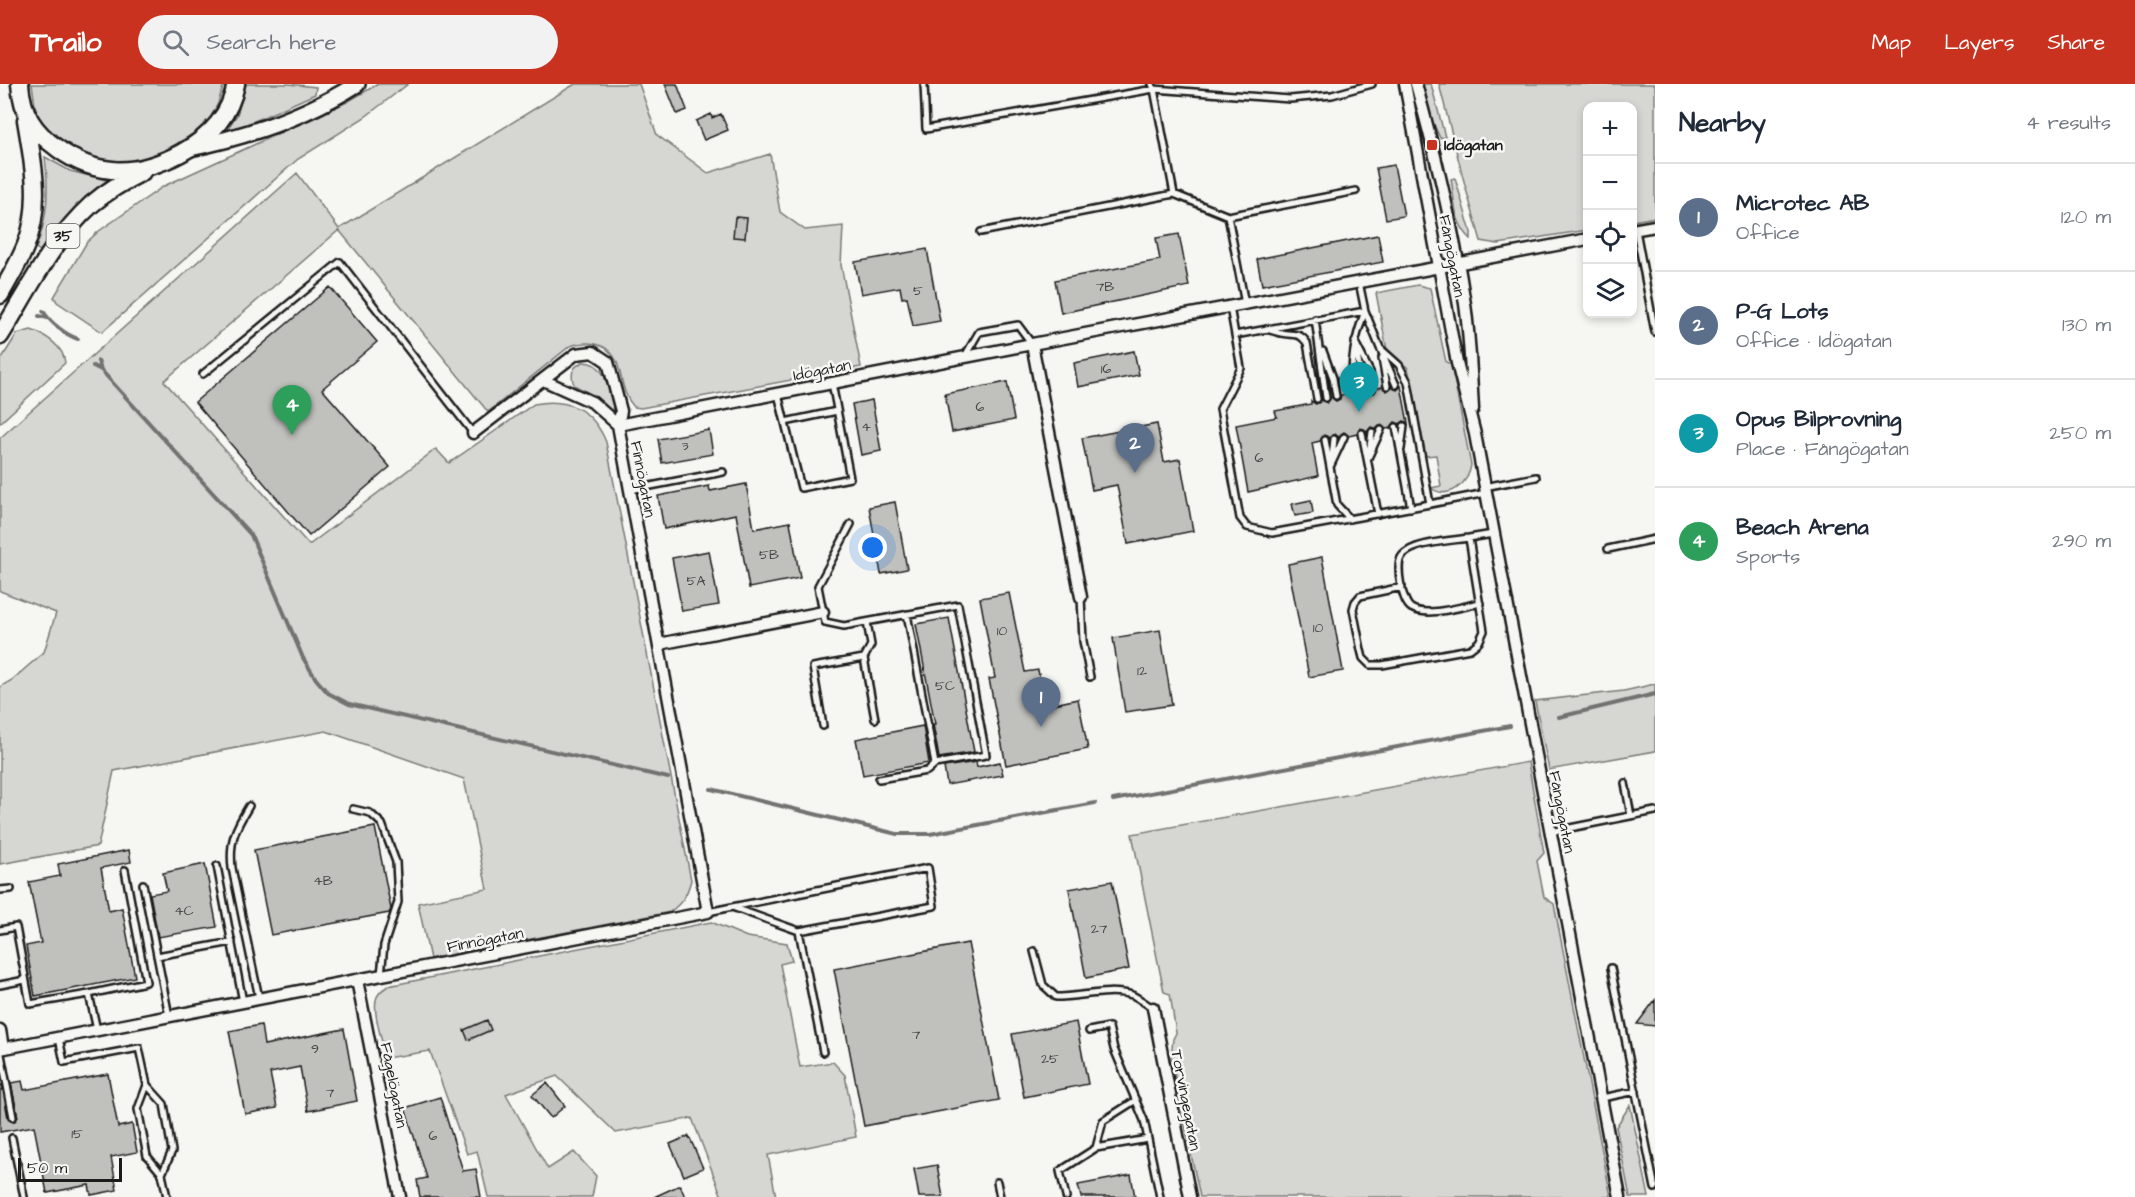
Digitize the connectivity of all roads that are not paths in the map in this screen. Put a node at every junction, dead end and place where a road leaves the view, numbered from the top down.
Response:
1 (236, 84) edge
2 (357, 84) edge
3 (924, 84) edge
4 (1372, 84) edge
5 (1405, 84) edge
6 (1416, 84) edge
7 (1153, 86) edge
8 (19, 87) edge
9 (25, 113) junction
10 (190, 148) junction
11 (152, 166) junction
12 (1356, 191) dead end
13 (1174, 195) junction
14 (1228, 216) junction
15 (1655, 226) edge
16 (1637, 229) edge
17 (981, 232) dead end
18 (1583, 240) edge
19 (1637, 245) edge
20 (1458, 263) junction
21 (1439, 266) junction
22 (1359, 282) junction
23 (0, 295) edge
24 (1245, 304) junction
25 (1230, 307) junction
26 (1365, 311) junction
27 (1315, 319) junction
28 (1264, 328) junction
29 (1655, 332) edge
30 (1235, 335) junction
31 (0, 336) edge
32 (1354, 340) junction
33 (1320, 341) junction
34 (1032, 344) junction
35 (1380, 348) junction
36 (965, 357) junction
37 (204, 374) dead end
38 (543, 380) junction
39 (832, 384) junction
40 (1396, 385) dead end
41 (1387, 386) dead end
42 (1372, 389) dead end
43 (1363, 391) dead end
44 (1354, 392) dead end
45 (778, 394) junction
46 (1336, 396) dead end
47 (1326, 398) dead end
48 (1317, 399) dead end
49 (837, 411) junction
50 (785, 422) junction
51 (618, 425) junction
52 (1404, 426) dead end
53 (1396, 427) dead end
54 (1381, 430) dead end
55 (1372, 432) dead end
56 (473, 433) joint
57 (1362, 433) dead end
58 (1475, 434) junction
59 (1344, 437) dead end
60 (1334, 439) dead end
61 (1325, 440) dead end
62 (1400, 453) junction
63 (1368, 460) junction
64 (1330, 467) junction
65 (723, 472) dead end
66 (1536, 477) dead end
67 (630, 490) junction
68 (1485, 490) junction
69 (1430, 504) junction
70 (1411, 508) junction
71 (1378, 514) junction
72 (1350, 519) junction
73 (850, 524) dead end
74 (1494, 534) junction
75 (1469, 538) junction
76 (1655, 539) edge
77 (1608, 549) dead end
78 (1402, 587) junction
79 (1081, 597) joint
80 (1480, 603) junction
81 (823, 612) junction
82 (907, 614) junction
83 (867, 622) junction
84 (659, 644) junction
85 (864, 658) junction
86 (1090, 677) dead end
87 (875, 719) dead end
88 (823, 726) dead end
89 (935, 764) junction
90 (879, 779) dead end
91 (1625, 783) dead end
92 (249, 806) dead end
93 (353, 809) dead end
94 (1655, 811) edge
95 (1631, 816) junction
96 (1550, 832) junction
97 (217, 866) dead end
98 (125, 870) dead end
99 (143, 884) dead end
100 (11, 889) dead end
101 (0, 890) edge
102 (732, 907) junction
103 (708, 912) junction
104 (0, 930) edge
105 (800, 931) junction
106 (232, 942) junction
107 (1034, 951) dead end
108 (157, 956) junction
109 (1611, 968) dead end
110 (381, 975) junction
111 (25, 980) junction
112 (357, 980) junction
113 (0, 985) edge
114 (89, 994) junction
115 (259, 999) junction
116 (243, 1002) junction
117 (1153, 1008) joint
118 (169, 1016) junction
119 (0, 1030) edge
120 (97, 1030) junction
121 (1089, 1031) dead end
122 (59, 1038) junction
123 (1, 1049) edge
124 (823, 1052) dead end
125 (147, 1085) junction
126 (1636, 1091) junction
127 (1602, 1098) junction
128 (1136, 1100) junction
129 (13, 1117) dead end
130 (12, 1138) dead end
131 (1148, 1139) junction
132 (1096, 1148) junction
133 (162, 1174) junction
134 (997, 1182) dead end
135 (1655, 1188) edge
136 (24, 1197) edge
137 (167, 1197) edge
138 (400, 1197) edge
139 (1000, 1197) edge
140 (1066, 1197) edge
141 (1160, 1197) edge
142 (1190, 1197) edge
143 (1620, 1197) edge

1 - 10 main road, 35
2 - 10 main road
3 - 7 lane
4 - 7 lane
5 - 21 street, Fångögatan
6 - 20 street, Fångögatan
7 - 13 lane
8 - 9 main road, 35
9 - 11 main road, 35
9 - 23 main road, 35
10 - 11 main road, 35
11 - 31 main road, 35
12 - 14 lane
13 - 14 lane
13 - 17 lane
14 - 24 lane
15 - 16 street
18 - 20 street, Idögatan
19 - 29 lane
20 - 21 street, Idögatan
20 - 58 street, Fångögatan
21 - 22 street, Idögatan
21 - 58 street, Fångögatan
22 - 24 street, Idögatan
22 - 26 lane
24 - 25 street, Idögatan
25 - 30 lane
25 - 34 street, Idögatan
26 - 27 lane
26 - 32 lane
26 - 35 lane
27 - 28 lane
27 - 33 lane
28 - 30 lane
28 - 48 lane
30 - 72 lane
32 - 42 lane
32 - 43 lane
32 - 44 lane
33 - 46 lane
33 - 47 lane
34 - 36 street, Idögatan
34 - 36 lane
34 - 79 street
35 - 40 lane
35 - 41 lane
35 - 69 lane
36 - 39 street, Idögatan
37 - 56 lane
38 - 51 street, Finnögatan
38 - 51 street, Finnögatan
38 - 56 street, Finnögatan
39 - 45 street, Idögatan
39 - 49 lane
45 - 50 lane
45 - 51 street, Idögatan
49 - 50 lane
49 - 50 lane
51 - 67 street, Finnögatan
52 - 62 lane
53 - 62 lane
54 - 63 lane
55 - 63 lane
57 - 63 lane
58 - 68 street, Fångögatan
59 - 64 lane
60 - 64 lane
61 - 64 lane
62 - 70 lane
63 - 71 lane
64 - 72 lane
65 - 67 lane
66 - 68 lane
67 - 84 street, Finnögatan
68 - 69 lane
68 - 74 street, Fångögatan
69 - 70 lane
70 - 71 lane
71 - 72 lane
73 - 81 lane
74 - 75 lane
74 - 96 street, Fångögatan
75 - 78 lane
75 - 80 lane
76 - 77 lane
78 - 80 lane
78 - 80 lane
79 - 86 lane
81 - 83 lane
81 - 84 street
82 - 83 lane
82 - 89 lane
82 - 89 lane
83 - 85 lane
84 - 103 street, Finnögatan
85 - 87 lane
85 - 88 lane
89 - 90 lane
91 - 95 lane
92 - 115 lane
93 - 110 lane
94 - 95 lane
95 - 96 lane
96 - 127 street, Fångögatan
97 - 106 lane
98 - 114 lane
99 - 108 lane
100 - 101 lane
102 - 103 lane
102 - 105 lane
102 - 105 lane
103 - 110 street, Finnögatan
104 - 111 lane
105 - 124 lane
106 - 108 lane
106 - 116 lane
107 - 117 lane
108 - 118 lane
109 - 126 lane
110 - 112 street, Finnögatan
111 - 113 lane
111 - 114 lane
112 - 115 street, Finnögatan
112 - 138 street, Fågelögatan
114 - 120 lane
115 - 116 street, Finnögatan
116 - 118 street, Finnögatan
117 - 142 street, Torvingegatan
118 - 120 street, Finnögatan
119 - 123 street
120 - 122 street, Finnögatan
121 - 128 lane
122 - 123 street, Finnögatan
122 - 125 lane
123 - 129 lane
125 - 133 lane
125 - 133 lane
126 - 127 lane
126 - 135 lane
127 - 143 street, Fångögatan
128 - 131 lane
128 - 132 lane
130 - 136 lane
131 - 132 lane
131 - 141 lane
132 - 140 lane
133 - 137 lane
134 - 139 lane

